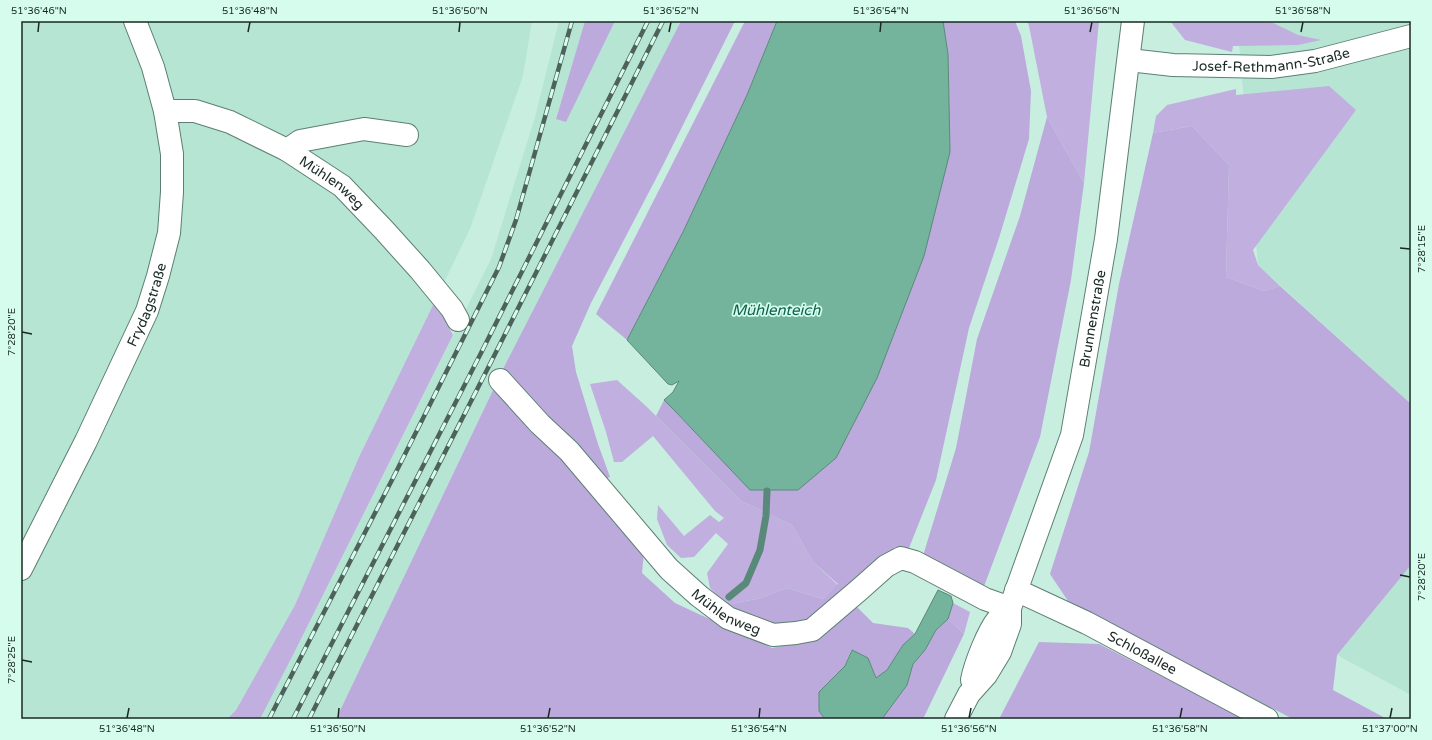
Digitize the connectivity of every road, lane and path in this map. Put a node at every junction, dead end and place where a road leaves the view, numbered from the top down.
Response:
1 (135, 21) edge
2 (1133, 21) edge
3 (1411, 36) edge
4 (1129, 60) junction
5 (165, 112) junction
6 (407, 135) dead end
7 (288, 150) junction
8 (458, 320) dead end
9 (500, 380) dead end
10 (21, 569) edge
11 (1013, 599) junction
12 (956, 719) edge
13 (1267, 719) edge

1 - 5 street, Frydagstraße
2 - 4 street, Brunnenstraße
3 - 4 street, Josef-Rethmann-Straße
4 - 11 street, Brunnenstraße
5 - 7 street, Mühlenweg
5 - 10 street, Frydagstraße
6 - 7 street
7 - 8 street, Mühlenweg
9 - 11 street, Mühlenweg
11 - 12 street, Brunnenstraße
11 - 13 street, Schloßallee

